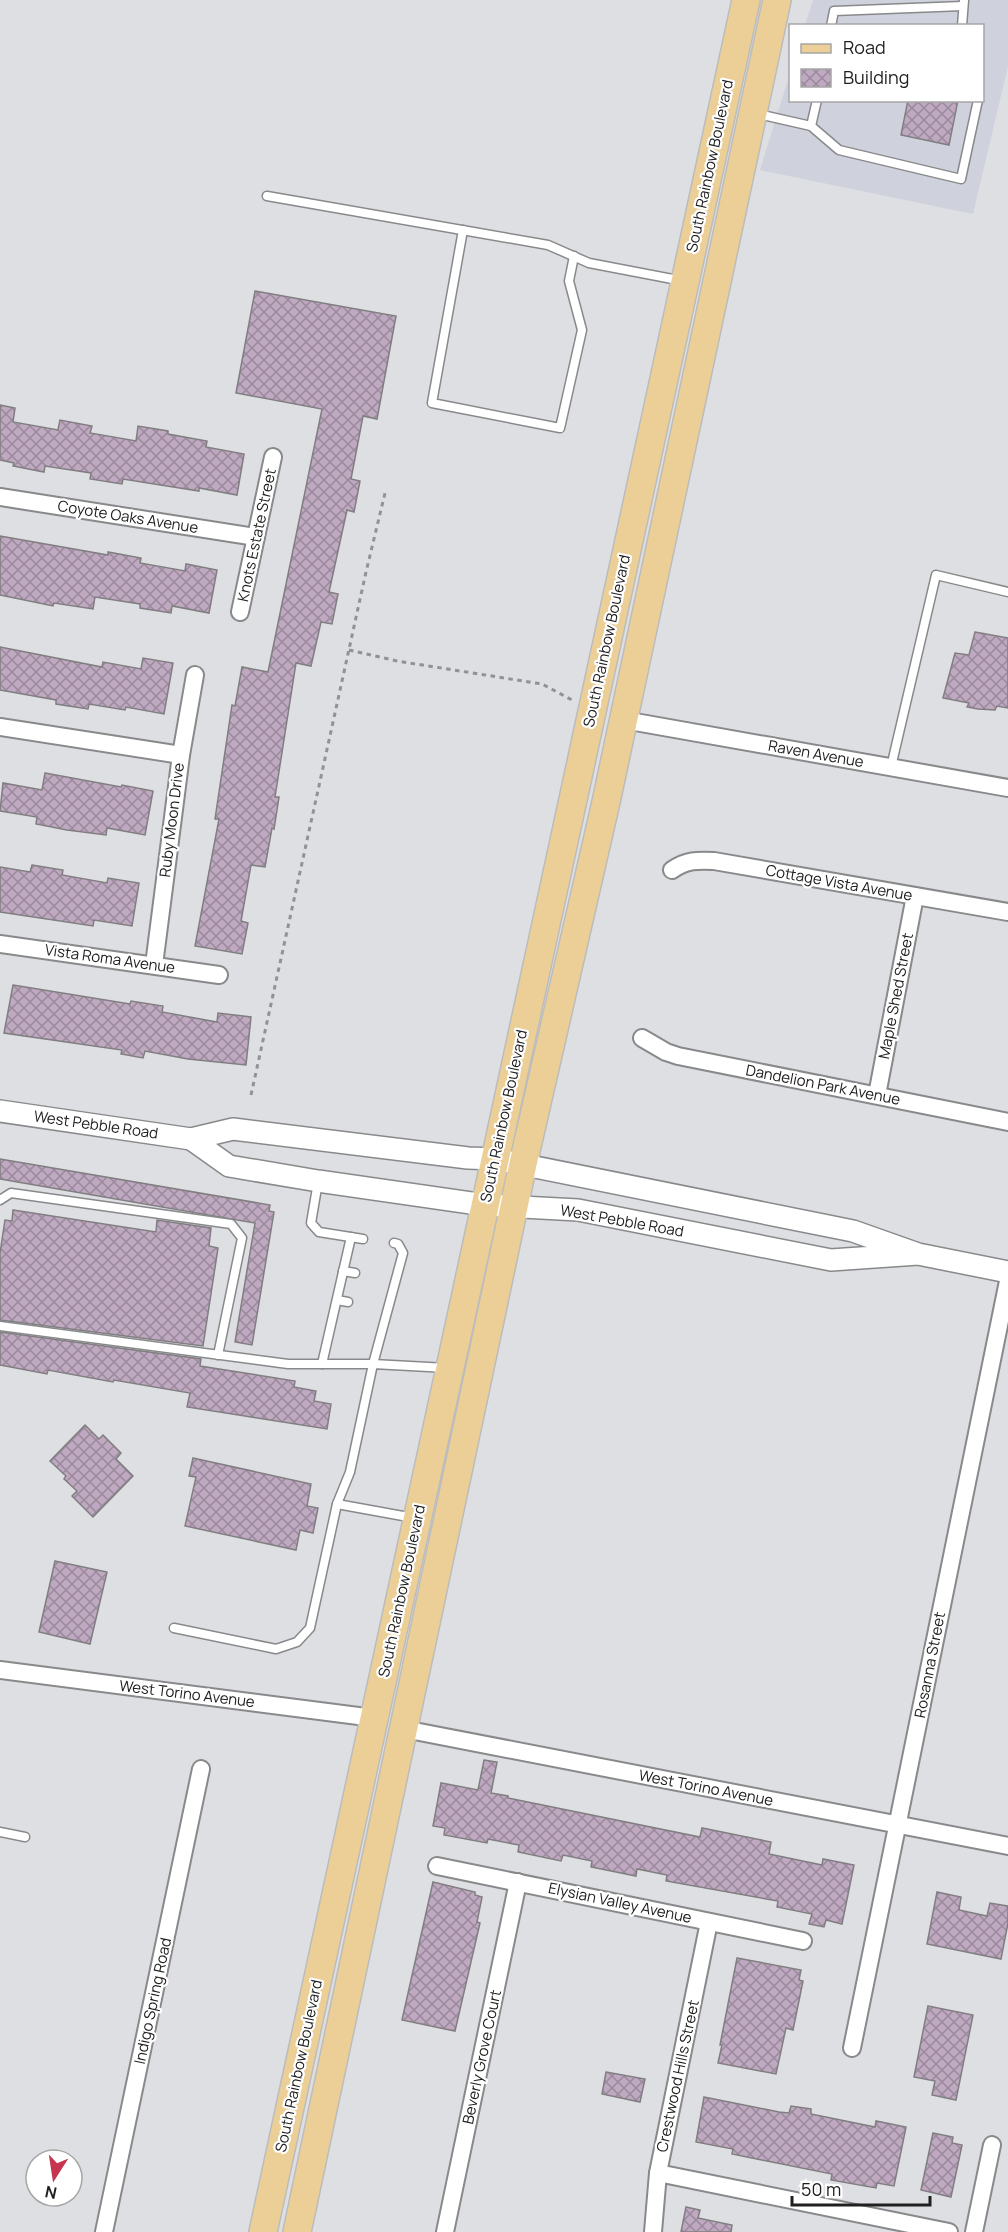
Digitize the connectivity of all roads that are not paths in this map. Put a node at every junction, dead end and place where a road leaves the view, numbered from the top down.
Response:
1 (746, 0) edge
2 (777, 0) edge
3 (963, 3) edge
4 (831, 24) edge
5 (962, 24) edge
6 (817, 102) edge
7 (978, 102) edge
8 (753, 113) junction
9 (812, 126) junction
10 (267, 196) dead end
11 (463, 230) junction
12 (574, 256) junction
13 (686, 282) junction
14 (273, 457) dead end
15 (0, 497) edge
16 (256, 537) junction
17 (1008, 592) edge
18 (240, 612) dead end
19 (610, 630) junction
20 (195, 675) dead end
21 (592, 711) junction
22 (624, 720) junction
23 (0, 727) edge
24 (181, 755) junction
25 (891, 767) junction
26 (1008, 788) edge
27 (606, 802) junction
28 (672, 870) dead end
29 (915, 896) junction
30 (1008, 912) edge
31 (0, 944) edge
32 (154, 965) junction
33 (219, 975) dead end
34 (642, 1038) dead end
35 (877, 1095) junction
36 (0, 1111) edge
37 (1008, 1122) edge
38 (191, 1139) junction
39 (495, 1159) junction
40 (523, 1164) junction
41 (318, 1181) junction
42 (0, 1200) edge
43 (485, 1205) junction
44 (514, 1206) junction
45 (351, 1237) junction
46 (363, 1239) dead end
47 (394, 1244) dead end
48 (918, 1254) junction
49 (343, 1271) junction
50 (1008, 1272) edge
51 (355, 1273) dead end
52 (1008, 1281) edge
53 (337, 1300) junction
54 (348, 1302) dead end
55 (0, 1326) edge
56 (218, 1355) junction
57 (322, 1364) junction
58 (373, 1364) junction
59 (450, 1368) junction
60 (337, 1504) junction
61 (415, 1529) junction
62 (174, 1628) dead end
63 (0, 1670) edge
64 (374, 1718) junction
65 (404, 1729) junction
66 (201, 1769) dead end
67 (898, 1826) junction
68 (0, 1832) edge
69 (25, 1837) dead end
70 (380, 1841) junction
71 (1008, 1846) edge
72 (437, 1866) dead end
73 (518, 1882) junction
74 (709, 1922) junction
75 (803, 1941) dead end
76 (852, 2048) dead end
77 (290, 2108) junction
78 (992, 2145) dead end
79 (658, 2173) junction
80 (104, 2232) edge
81 (263, 2232) edge
82 (280, 2232) edge
83 (297, 2232) edge
84 (445, 2232) edge
85 (653, 2232) edge
86 (949, 2232) edge
87 (974, 2232) edge

1 - 13 main road, South Rainbow Boulevard
2 - 8 main road, South Rainbow Boulevard
3 - 4 lane
3 - 5 lane
6 - 9 lane
7 - 9 lane
8 - 9 lane
8 - 22 main road, South Rainbow Boulevard
10 - 11 lane
11 - 12 lane
11 - 12 lane
12 - 13 lane
13 - 19 main road, South Rainbow Boulevard
14 - 16 street, Knots Estate Street
15 - 16 street, Coyote Oaks Avenue
16 - 18 street, Knots Estate Street
17 - 25 lane
19 - 21 main road, South Rainbow Boulevard
19 - 22 main road
20 - 24 street, Ruby Moon Drive
21 - 27 main road
21 - 39 main road, South Rainbow Boulevard
22 - 25 street, Raven Avenue
22 - 27 main road, South Rainbow Boulevard
23 - 24 street
24 - 32 street, Ruby Moon Drive
25 - 26 street, Raven Avenue
27 - 40 main road, South Rainbow Boulevard
28 - 29 street, Cottage Vista Avenue
29 - 30 street, Cottage Vista Avenue
29 - 35 street, Maple Shed Street
31 - 32 street, Vista Roma Avenue
32 - 33 street, Vista Roma Avenue
34 - 35 street, Dandelion Park Avenue
35 - 37 street, Dandelion Park Avenue
36 - 38 street, West Pebble Road
38 - 39 street, West Pebble Road
38 - 41 street, West Pebble Road
39 - 40 street, West Pebble Road
39 - 43 main road, South Rainbow Boulevard
40 - 44 main road, South Rainbow Boulevard
40 - 48 street, West Pebble Road
41 - 43 street, West Pebble Road
41 - 45 lane
42 - 56 lane
43 - 44 street, West Pebble Road
43 - 59 main road, South Rainbow Boulevard
44 - 48 street, West Pebble Road
44 - 65 main road, South Rainbow Boulevard
45 - 46 lane
45 - 49 lane
47 - 58 lane
48 - 50 street, West Pebble Road
49 - 51 lane
49 - 53 lane
52 - 67 street, Rosanna Street
53 - 54 lane
53 - 57 lane
55 - 56 lane
56 - 57 lane
57 - 58 lane
58 - 59 lane
58 - 60 lane
59 - 61 main road, South Rainbow Boulevard
60 - 61 lane
60 - 62 lane
61 - 64 main road, South Rainbow Boulevard
61 - 65 main road
63 - 64 street, West Torino Avenue
64 - 70 main road
64 - 77 main road, South Rainbow Boulevard
65 - 67 street, West Torino Avenue
65 - 70 main road, South Rainbow Boulevard
66 - 80 street, Indigo Spring Road
67 - 71 street, West Torino Avenue
67 - 76 street, Rosanna Street
68 - 69 lane
70 - 83 main road, South Rainbow Boulevard
72 - 73 street, Elysian Valley Avenue
73 - 74 street, Elysian Valley Avenue
73 - 84 street, Beverly Grove Court
74 - 75 street, Elysian Valley Avenue
74 - 79 street, Crestwood Hills Street
77 - 81 main road, South Rainbow Boulevard
77 - 82 main road
78 - 87 street
79 - 85 street, Crestwood Hills Street
79 - 86 street

